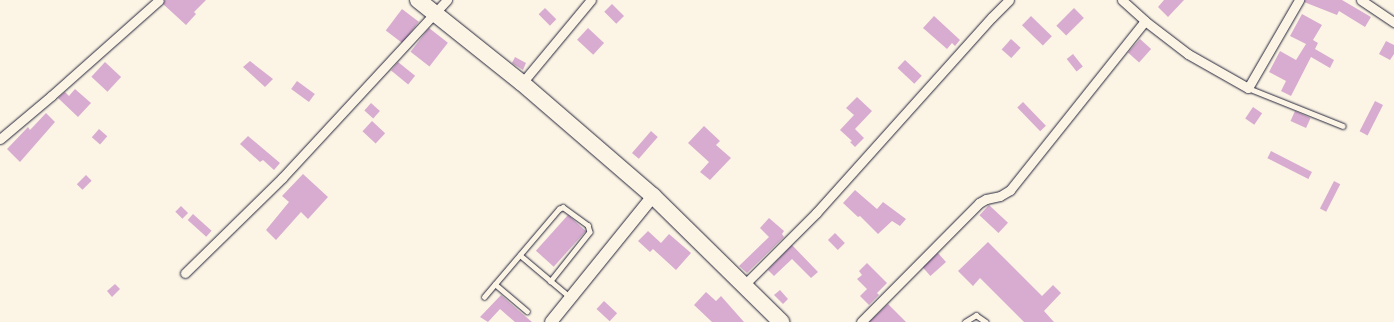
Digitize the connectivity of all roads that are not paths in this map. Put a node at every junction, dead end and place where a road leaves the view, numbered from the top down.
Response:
1 (159, 0) edge
2 (418, 0) edge
3 (447, 0) edge
4 (591, 0) edge
5 (1009, 0) edge
6 (1122, 0) edge
7 (1299, 0) edge
8 (1361, 0) edge
9 (435, 13) junction
10 (1145, 21) junction
11 (1394, 22) edge
12 (522, 83) junction
13 (1248, 88) junction
14 (1343, 126) dead end
15 (0, 139) edge
16 (653, 196) junction
17 (520, 255) junction
18 (184, 273) dead end
19 (551, 280) junction
20 (495, 284) junction
21 (744, 285) junction
22 (484, 297) dead end
23 (570, 298) junction
24 (527, 311) dead end
25 (551, 322) edge
26 (781, 322) edge
27 (861, 322) edge
28 (965, 322) edge
29 (986, 322) edge

1 - 15 street
2 - 9 highway
3 - 9 street
4 - 12 street
5 - 21 street
6 - 10 street
7 - 13 street
8 - 11 street
9 - 12 highway
9 - 18 street
10 - 13 street
10 - 27 street
12 - 16 highway
13 - 14 lane
16 - 21 highway
16 - 23 street
17 - 19 lane
17 - 19 lane
17 - 20 lane
19 - 23 lane
20 - 22 lane
20 - 24 lane
21 - 26 highway
23 - 25 street
28 - 29 lane

